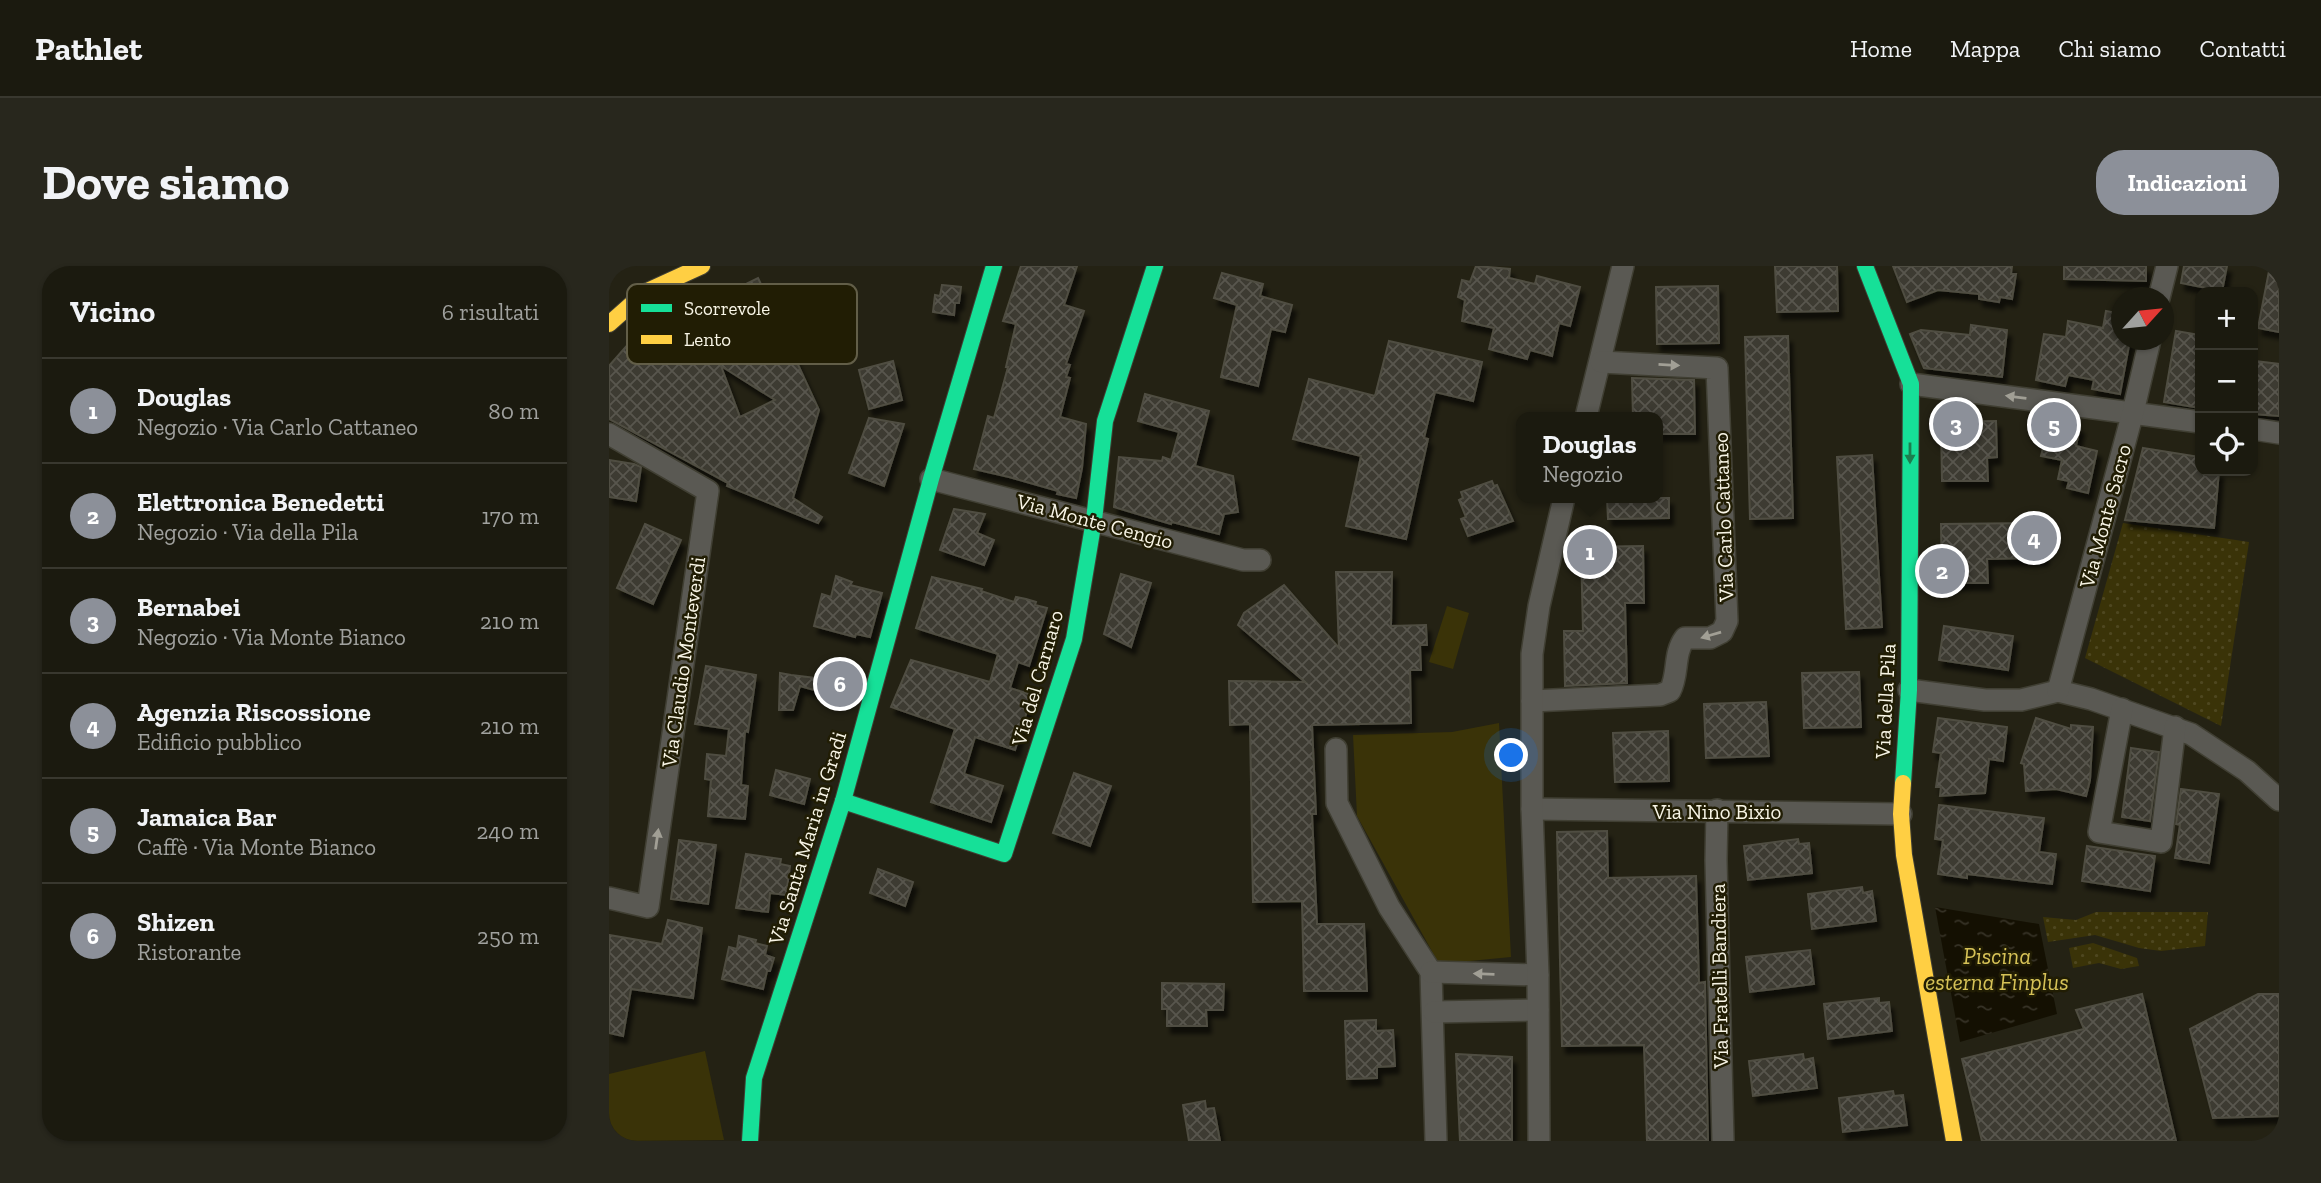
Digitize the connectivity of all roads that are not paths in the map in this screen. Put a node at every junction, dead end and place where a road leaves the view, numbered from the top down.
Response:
1 (702, 266) edge
2 (994, 266) edge
3 (1155, 266) edge
4 (1865, 266) edge
5 (2167, 266) edge
6 (1620, 271) edge
7 (663, 284) edge
8 (2162, 287) edge
9 (627, 308) edge
10 (609, 324) edge
11 (2148, 350) edge
12 (1601, 362) junction
13 (1911, 384) junction
14 (1587, 412) edge
15 (2133, 412) junction
16 (2195, 421) edge
17 (2258, 430) edge
18 (2279, 433) edge
19 (609, 434) edge
20 (931, 479) junction
21 (1563, 503) edge
22 (1094, 520) junction
23 (1260, 560) dead end
24 (1909, 690) junction
25 (2058, 691) junction
26 (1532, 701) junction
27 (2122, 709) junction
28 (2175, 727) junction
29 (1336, 749) dead end
30 (2279, 800) edge
31 (843, 801) junction
32 (1532, 809) junction
33 (1717, 810) junction
34 (1901, 814) junction
35 (609, 898) edge
36 (1431, 972) junction
37 (1538, 975) junction
38 (1538, 1010) junction
39 (1434, 1012) junction
40 (750, 1141) edge
41 (1436, 1141) edge
42 (1539, 1141) edge
43 (1723, 1141) edge
44 (1954, 1141) edge

1 - 7 street
2 - 20 street, Via Santa Maria in Gradi
3 - 22 street, Via del Carnaro
4 - 13 street, Via della Pila
5 - 8 street
6 - 12 street
9 - 10 street
11 - 15 street, Via Monte Sacro
12 - 14 street
12 -> 26 street, Via Carlo Cattaneo
15 -> 13 street
13 -> 24 street, Via della Pila
15 - 16 street
15 - 25 street, Via Monte Sacro
17 - 18 street
35 -> 19 street, Via Claudio Monteverdi
20 - 22 street, Via Monte Cengio
20 - 31 street, Via Santa Maria in Gradi
21 - 26 street
22 - 23 street, Via Monte Cengio
22 - 31 street, Via del Carnaro
24 - 25 street
24 - 34 street, Via della Pila
25 - 27 street
26 - 32 street
27 - 28 street
27 - 28 street
28 - 30 street
29 - 36 street
31 - 40 street, Via Santa Maria in Gradi
32 - 33 street, Via Nino Bixio
32 - 37 street
33 - 34 street, Via Nino Bixio
33 - 43 street, Via Fratelli Bandiera
34 - 44 street, Via della Pila
37 -> 36 street
36 - 39 street
37 - 38 street
38 - 39 street
38 - 42 street
39 - 41 street

